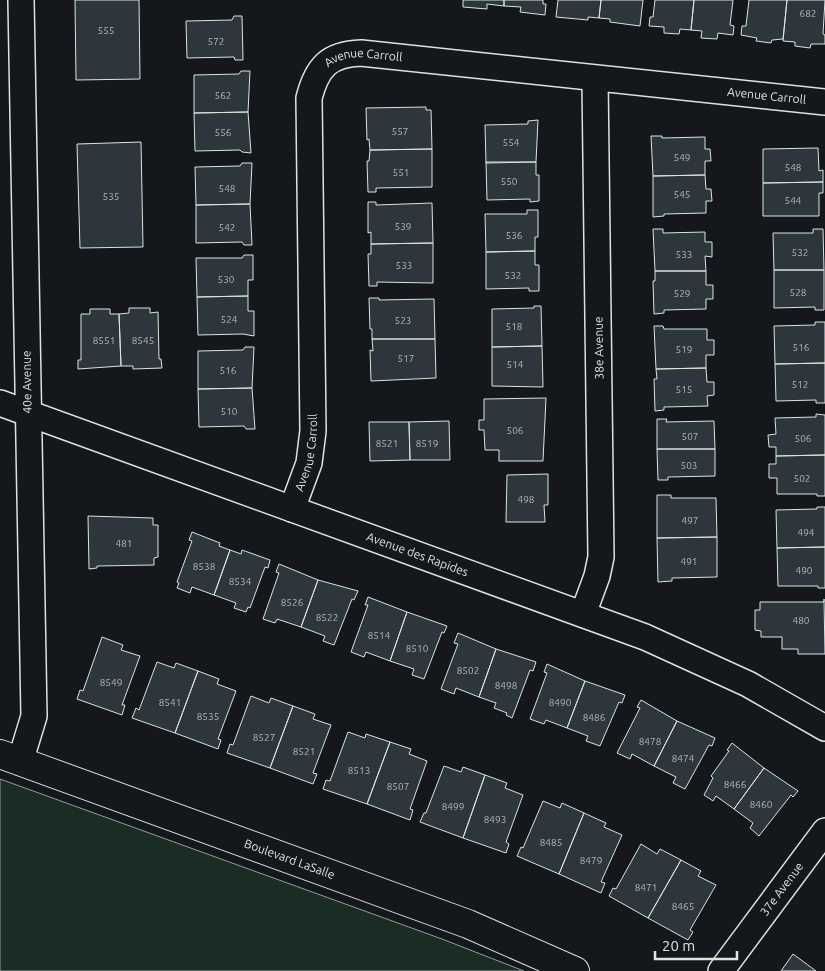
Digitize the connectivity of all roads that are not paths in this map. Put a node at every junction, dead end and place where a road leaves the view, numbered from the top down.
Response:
1 (21, 0) edge
2 (595, 79) junction
3 (825, 102) edge
4 (0, 403) edge
5 (28, 413) junction
6 (292, 509) junction
7 (583, 614) junction
8 (825, 728) edge
9 (10, 758) edge
10 (825, 831) edge
11 (575, 971) edge
12 (721, 971) edge

1 - 5 street, 40e Avenue
2 - 3 street, Avenue Carroll
2 - 6 street, Avenue Carroll
2 - 7 street, 38e Avenue
4 - 5 street, Avenue des Rapides
5 - 6 street, Avenue des Rapides
5 - 9 street, 40e Avenue
6 - 7 street, Avenue des Rapides
7 - 8 street, Avenue des Rapides
9 - 11 main road, Boulevard LaSalle
10 - 12 street, 37e Avenue

